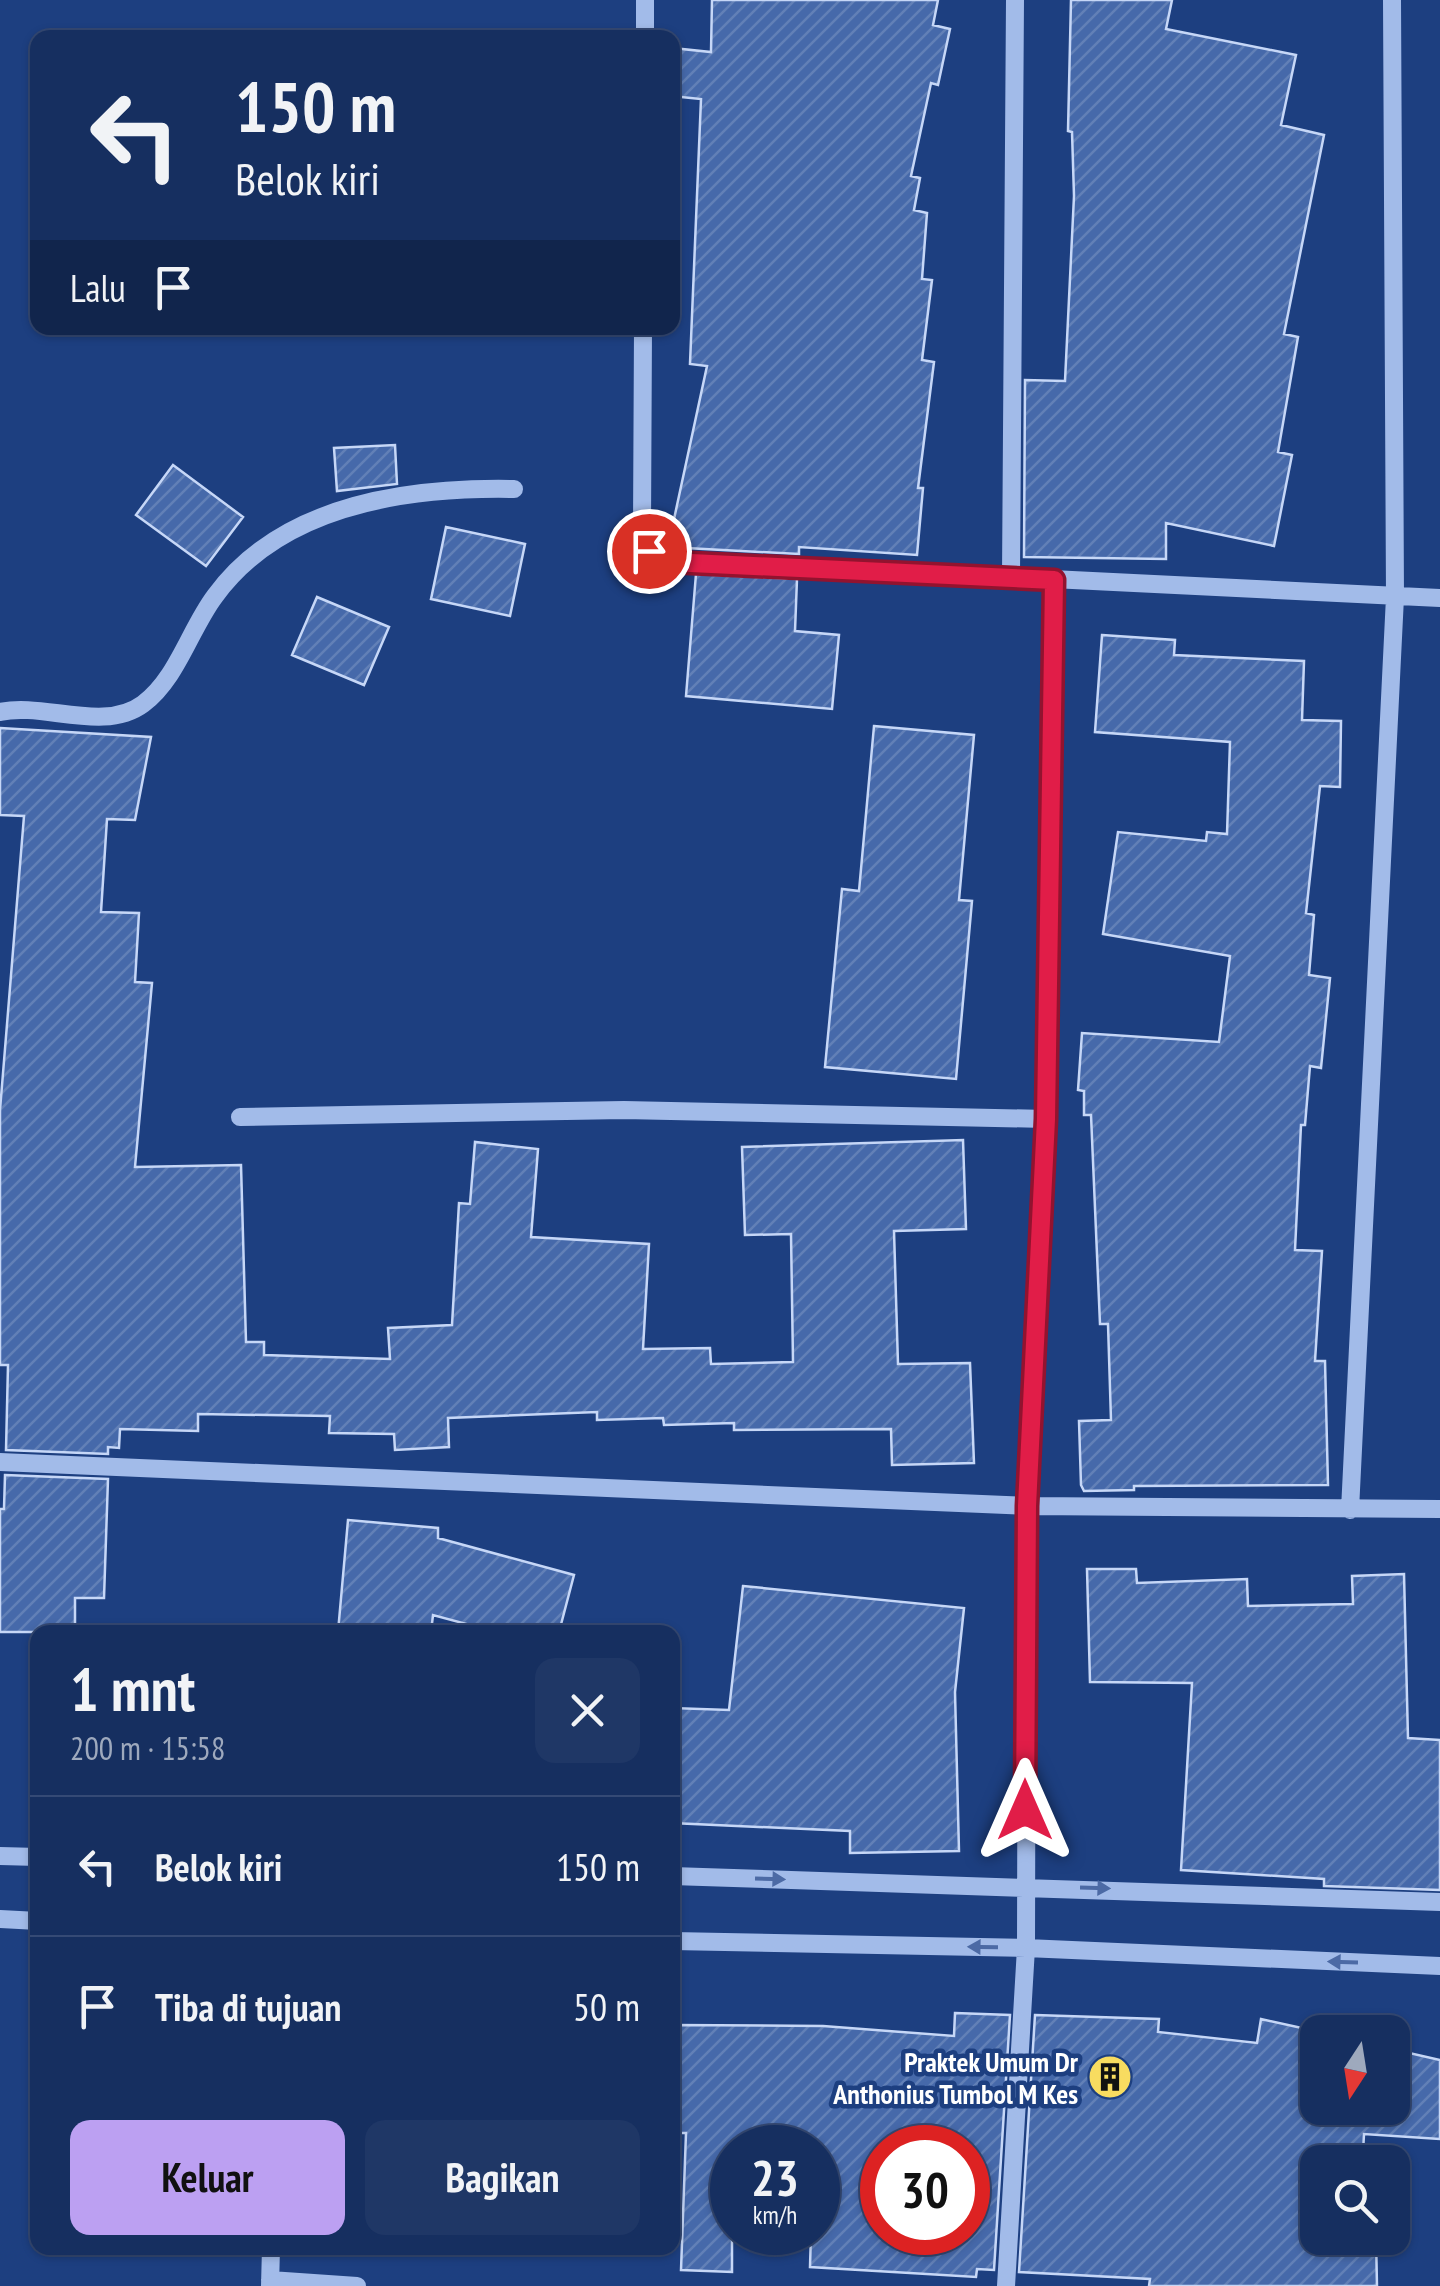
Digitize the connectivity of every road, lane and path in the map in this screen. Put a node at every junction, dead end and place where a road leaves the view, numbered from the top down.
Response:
1 (646, 0) edge
2 (1015, 0) edge
3 (1392, 0) edge
4 (645, 30) edge
5 (644, 335) edge
6 (514, 489) dead end
7 (1011, 576) junction
8 (1054, 580) junction
9 (1395, 598) junction
10 (1440, 598) edge
11 (0, 712) edge
12 (240, 1117) dead end
13 (1046, 1119) junction
14 (0, 1462) edge
15 (1027, 1506) junction
16 (1440, 1508) edge
17 (1350, 1510) junction
18 (0, 1856) edge
19 (30, 1857) edge
20 (680, 1876) edge
21 (1025, 1886) junction
22 (1440, 1902) edge
23 (0, 1919) edge
24 (30, 1921) edge
25 (680, 1942) edge
26 (1026, 1948) junction
27 (1440, 1966) edge
28 (271, 2255) edge
29 (270, 2283) edge
30 (357, 2286) edge
31 (1006, 2286) edge

1 - 4 street
2 - 7 street
3 - 9 street
5 - 7 street
6 - 11 street
7 - 8 street
8 - 9 street
8 - 13 street
9 - 10 street
9 - 17 street
12 - 13 street
13 - 15 street
14 - 15 street
15 - 17 street
15 - 21 street
16 - 17 street
18 - 19 street
20 -> 21 street
21 -> 22 street
21 - 26 street
23 - 24 street
26 -> 25 street
27 -> 26 street
26 - 31 street
28 - 29 street
29 - 30 street

